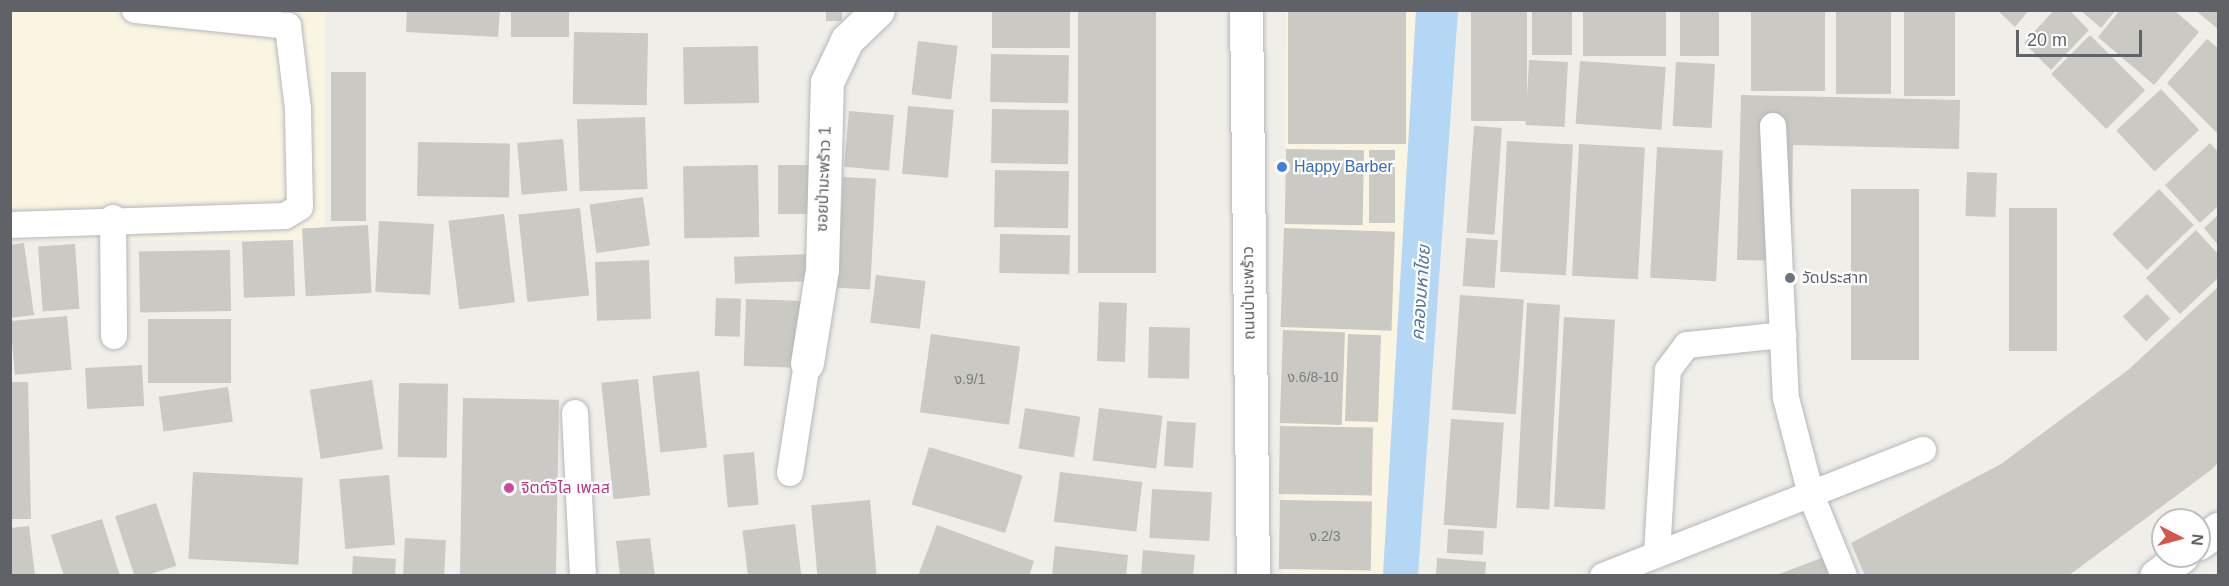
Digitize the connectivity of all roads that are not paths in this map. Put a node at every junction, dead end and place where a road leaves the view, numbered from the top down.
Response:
1 (135, 10) edge
2 (878, 10) edge
3 (1246, 10) edge
4 (1773, 126) dead end
5 (113, 218) junction
6 (10, 225) edge
7 (1783, 335) junction
8 (114, 336) dead end
9 (807, 363) joint
10 (575, 413) dead end
11 (1923, 450) dead end
12 (790, 473) dead end
13 (1811, 495) junction
14 (1647, 563) edge
15 (583, 576) edge
16 (1253, 576) edge
17 (1603, 576) edge
18 (1844, 576) edge

1 - 5 lane
2 - 9 street, ซอยป่ามะพร้าว 1
3 - 16 street, ถนนป่ามะพร้าว
4 - 7 lane
5 - 6 lane
5 - 8 lane
7 - 13 lane
7 - 14 lane
9 - 12 lane
10 - 15 lane
11 - 13 lane
13 - 14 lane
13 - 18 lane
14 - 17 lane

